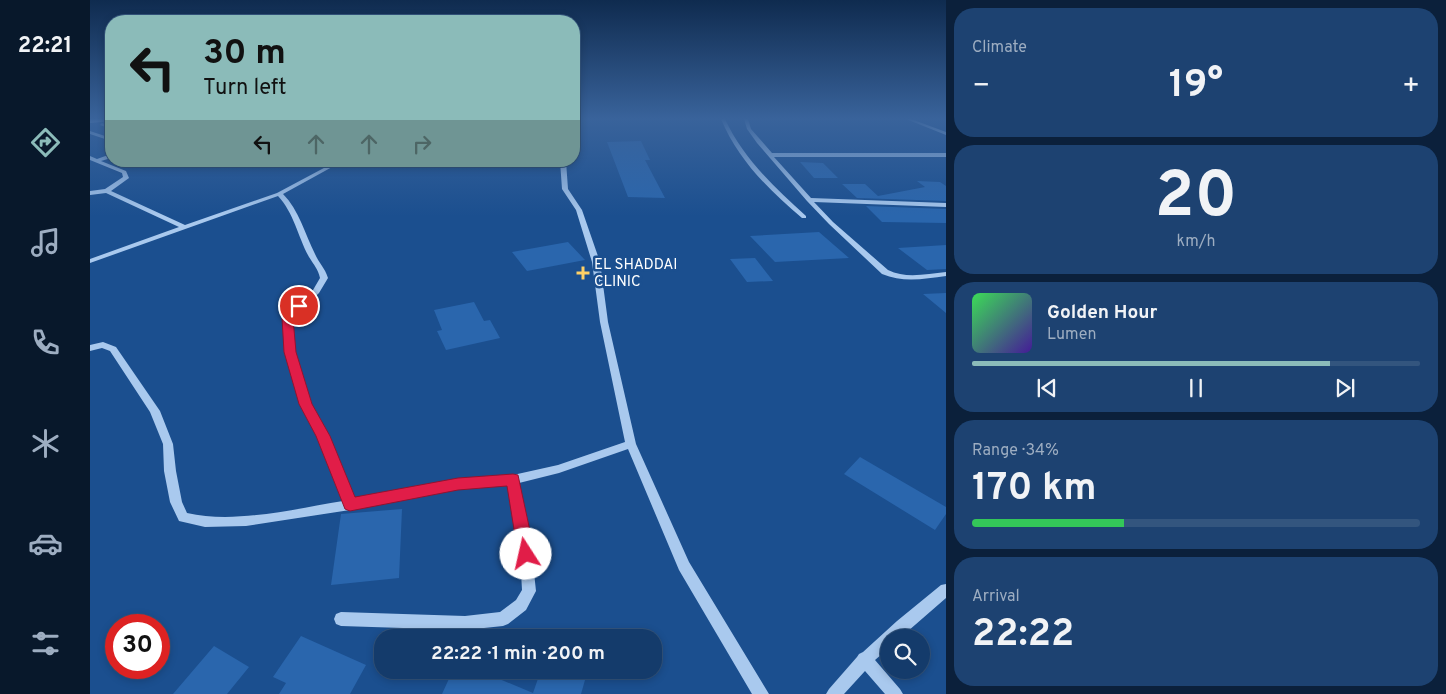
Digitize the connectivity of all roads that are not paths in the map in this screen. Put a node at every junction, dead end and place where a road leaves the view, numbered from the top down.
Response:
1 (739, 151) edge
2 (767, 151) edge
3 (770, 155) junction
4 (946, 155) edge
5 (90, 158) edge
6 (105, 158) edge
7 (96, 161) junction
8 (105, 165) edge
9 (111, 167) edge
10 (330, 167) edge
11 (563, 167) edge
12 (107, 191) junction
13 (90, 193) edge
14 (279, 194) junction
15 (809, 200) junction
16 (946, 205) edge
17 (804, 217) dead end
18 (184, 227) junction
19 (90, 261) edge
20 (946, 274) edge
21 (90, 348) edge
22 (631, 444) junction
23 (513, 480) junction
24 (350, 505) junction
25 (946, 590) edge
26 (341, 619) dead end
27 (864, 659) junction
28 (761, 694) edge
29 (834, 694) edge
30 (895, 694) edge

1 - 17 street
2 - 3 street
3 - 4 street
3 - 15 street
5 - 7 street
6 - 7 street
7 - 8 street
9 - 12 street
10 - 14 street
11 - 22 street
12 - 13 street
12 - 18 street
14 - 18 street
14 - 24 street
15 - 16 street
15 - 20 street
18 - 19 street
21 - 24 street
22 - 23 street
22 - 28 street
23 - 24 street
23 - 26 street
25 - 27 street
27 - 29 street
27 - 30 street

